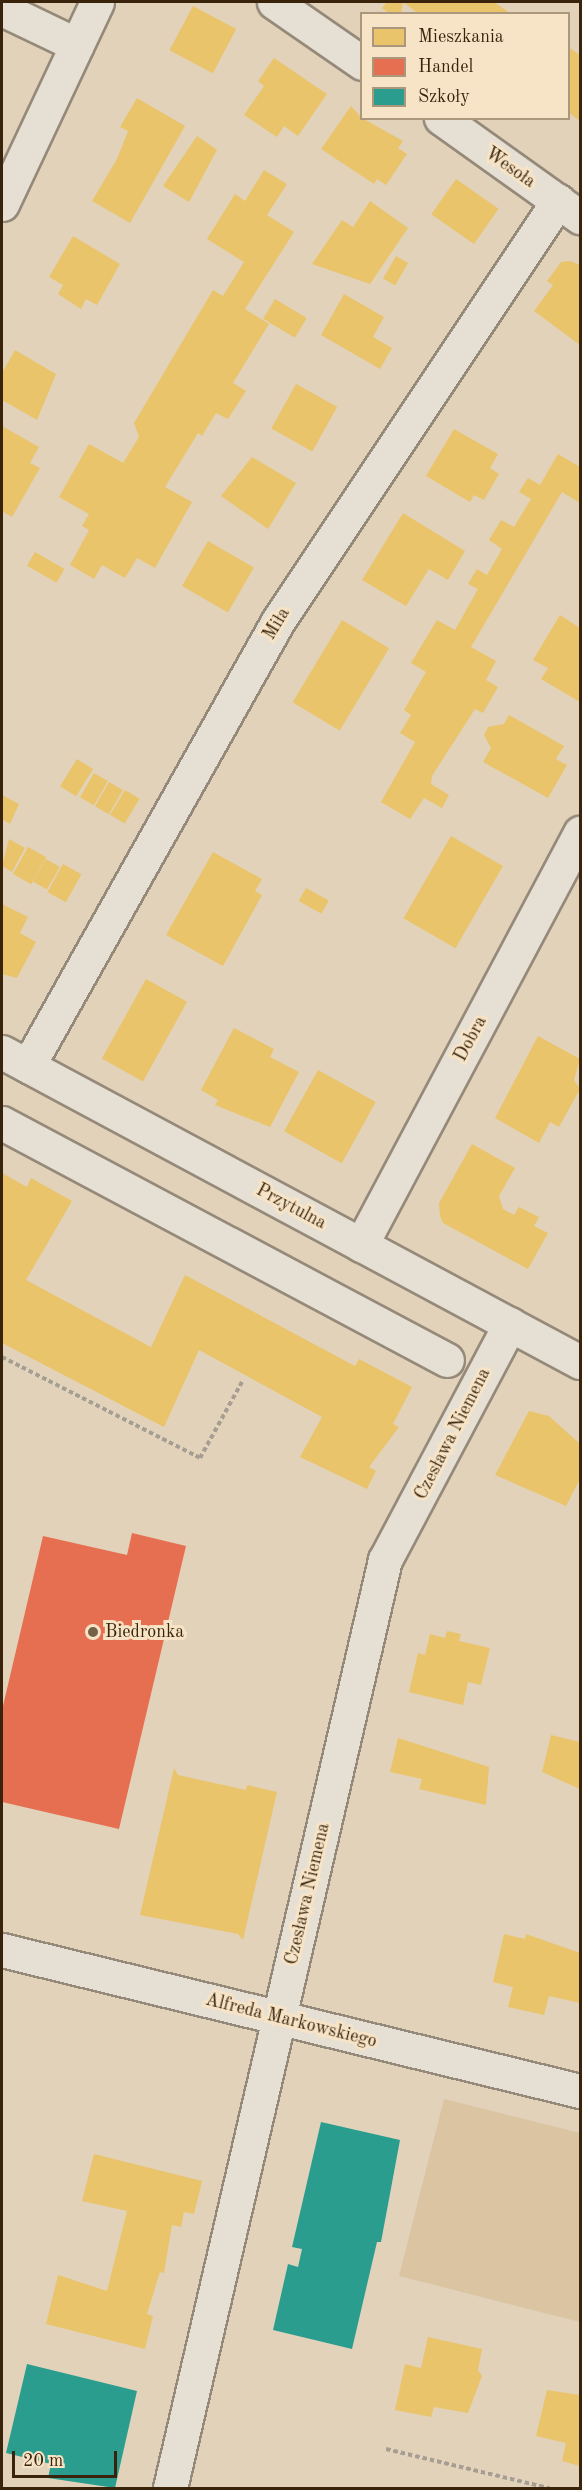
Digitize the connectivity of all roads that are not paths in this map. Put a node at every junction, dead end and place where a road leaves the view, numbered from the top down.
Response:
1 (97, 2) edge
2 (274, 2) edge
3 (2, 9) edge
4 (77, 45) junction
5 (360, 62) edge
6 (444, 120) edge
7 (2, 204) edge
8 (569, 209) edge
9 (580, 833) edge
10 (15, 1059) edge
11 (2, 1123) edge
12 (361, 1245) junction
13 (510, 1324) junction
14 (447, 1360) dead end
15 (580, 1362) edge
16 (2, 1950) edge
17 (280, 2018) junction
18 (580, 2091) edge
19 (170, 2488) edge

1 - 4 street
2 - 5 street
3 - 4 street
4 - 7 street
6 - 8 street, Wesoła
8 - 10 street, Miła
9 - 12 street, Dobra
10 - 12 street, Przytulna
11 - 14 street
12 - 13 street, Przytulna
13 - 15 street, Przytulna
13 - 17 street, Czesława Niemena
16 - 17 street, Alfreda Markowskiego
17 - 18 street, Alfreda Markowskiego
17 - 19 street, Czesława Niemena

